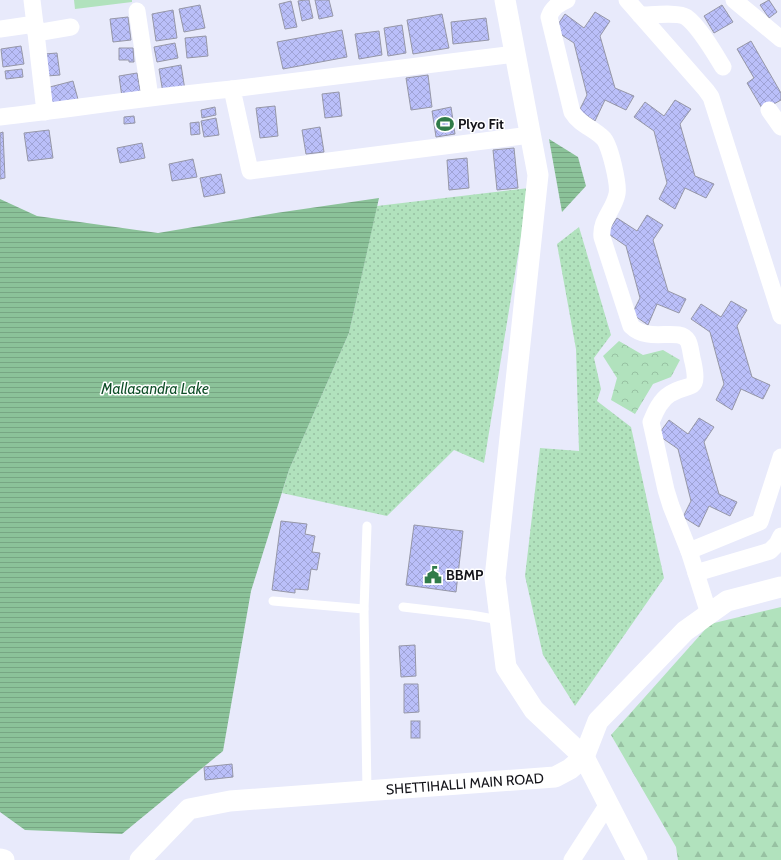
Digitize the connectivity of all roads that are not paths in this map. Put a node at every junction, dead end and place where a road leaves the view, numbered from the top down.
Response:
1 (32, 0) edge
2 (504, 0) edge
3 (567, 0) edge
4 (627, 0) edge
5 (734, 0) edge
6 (137, 11) dead end
7 (640, 15) junction
8 (71, 27) dead end
9 (0, 29) edge
10 (36, 29) junction
11 (781, 39) edge
12 (515, 54) junction
13 (723, 67) dead end
14 (232, 89) junction
15 (150, 97) junction
16 (769, 110) dead end
17 (44, 112) junction
18 (0, 117) edge
19 (781, 127) edge
20 (530, 135) junction
21 (781, 316) edge
22 (781, 457) edge
23 (367, 526) dead end
24 (781, 536) edge
25 (688, 550) junction
26 (696, 573) junction
27 (781, 587) edge
28 (273, 601) dead end
29 (403, 607) dead end
30 (364, 609) junction
31 (709, 614) junction
32 (500, 620) junction
33 (584, 757) junction
34 (367, 791) junction
35 (608, 804) junction
36 (0, 859) edge
37 (4, 860) edge
38 (140, 860) edge
39 (572, 860) edge
40 (636, 860) edge

1 - 10 street
2 - 12 street
3 - 25 street
4 - 7 street
5 - 11 street
6 - 15 street
7 - 13 street
7 - 21 street
8 - 10 street
9 - 10 street
10 - 17 street
12 - 14 street
12 - 20 street
14 - 15 street
14 - 20 street
15 - 17 street
16 - 19 street
17 - 18 street
20 - 32 street
22 - 25 street
23 - 30 lane
24 - 26 street
25 - 26 street
26 - 31 street
27 - 31 street, SHETTIHALLI MAIN ROAD
28 - 30 lane
29 - 32 lane
30 - 34 lane
31 - 33 street, SHETTIHALLI MAIN ROAD
32 - 33 street
33 - 34 street, SHETTIHALLI MAIN ROAD
33 - 35 street
34 - 38 street, SHETTIHALLI MAIN ROAD
35 - 39 street
35 - 40 street
36 - 37 street

